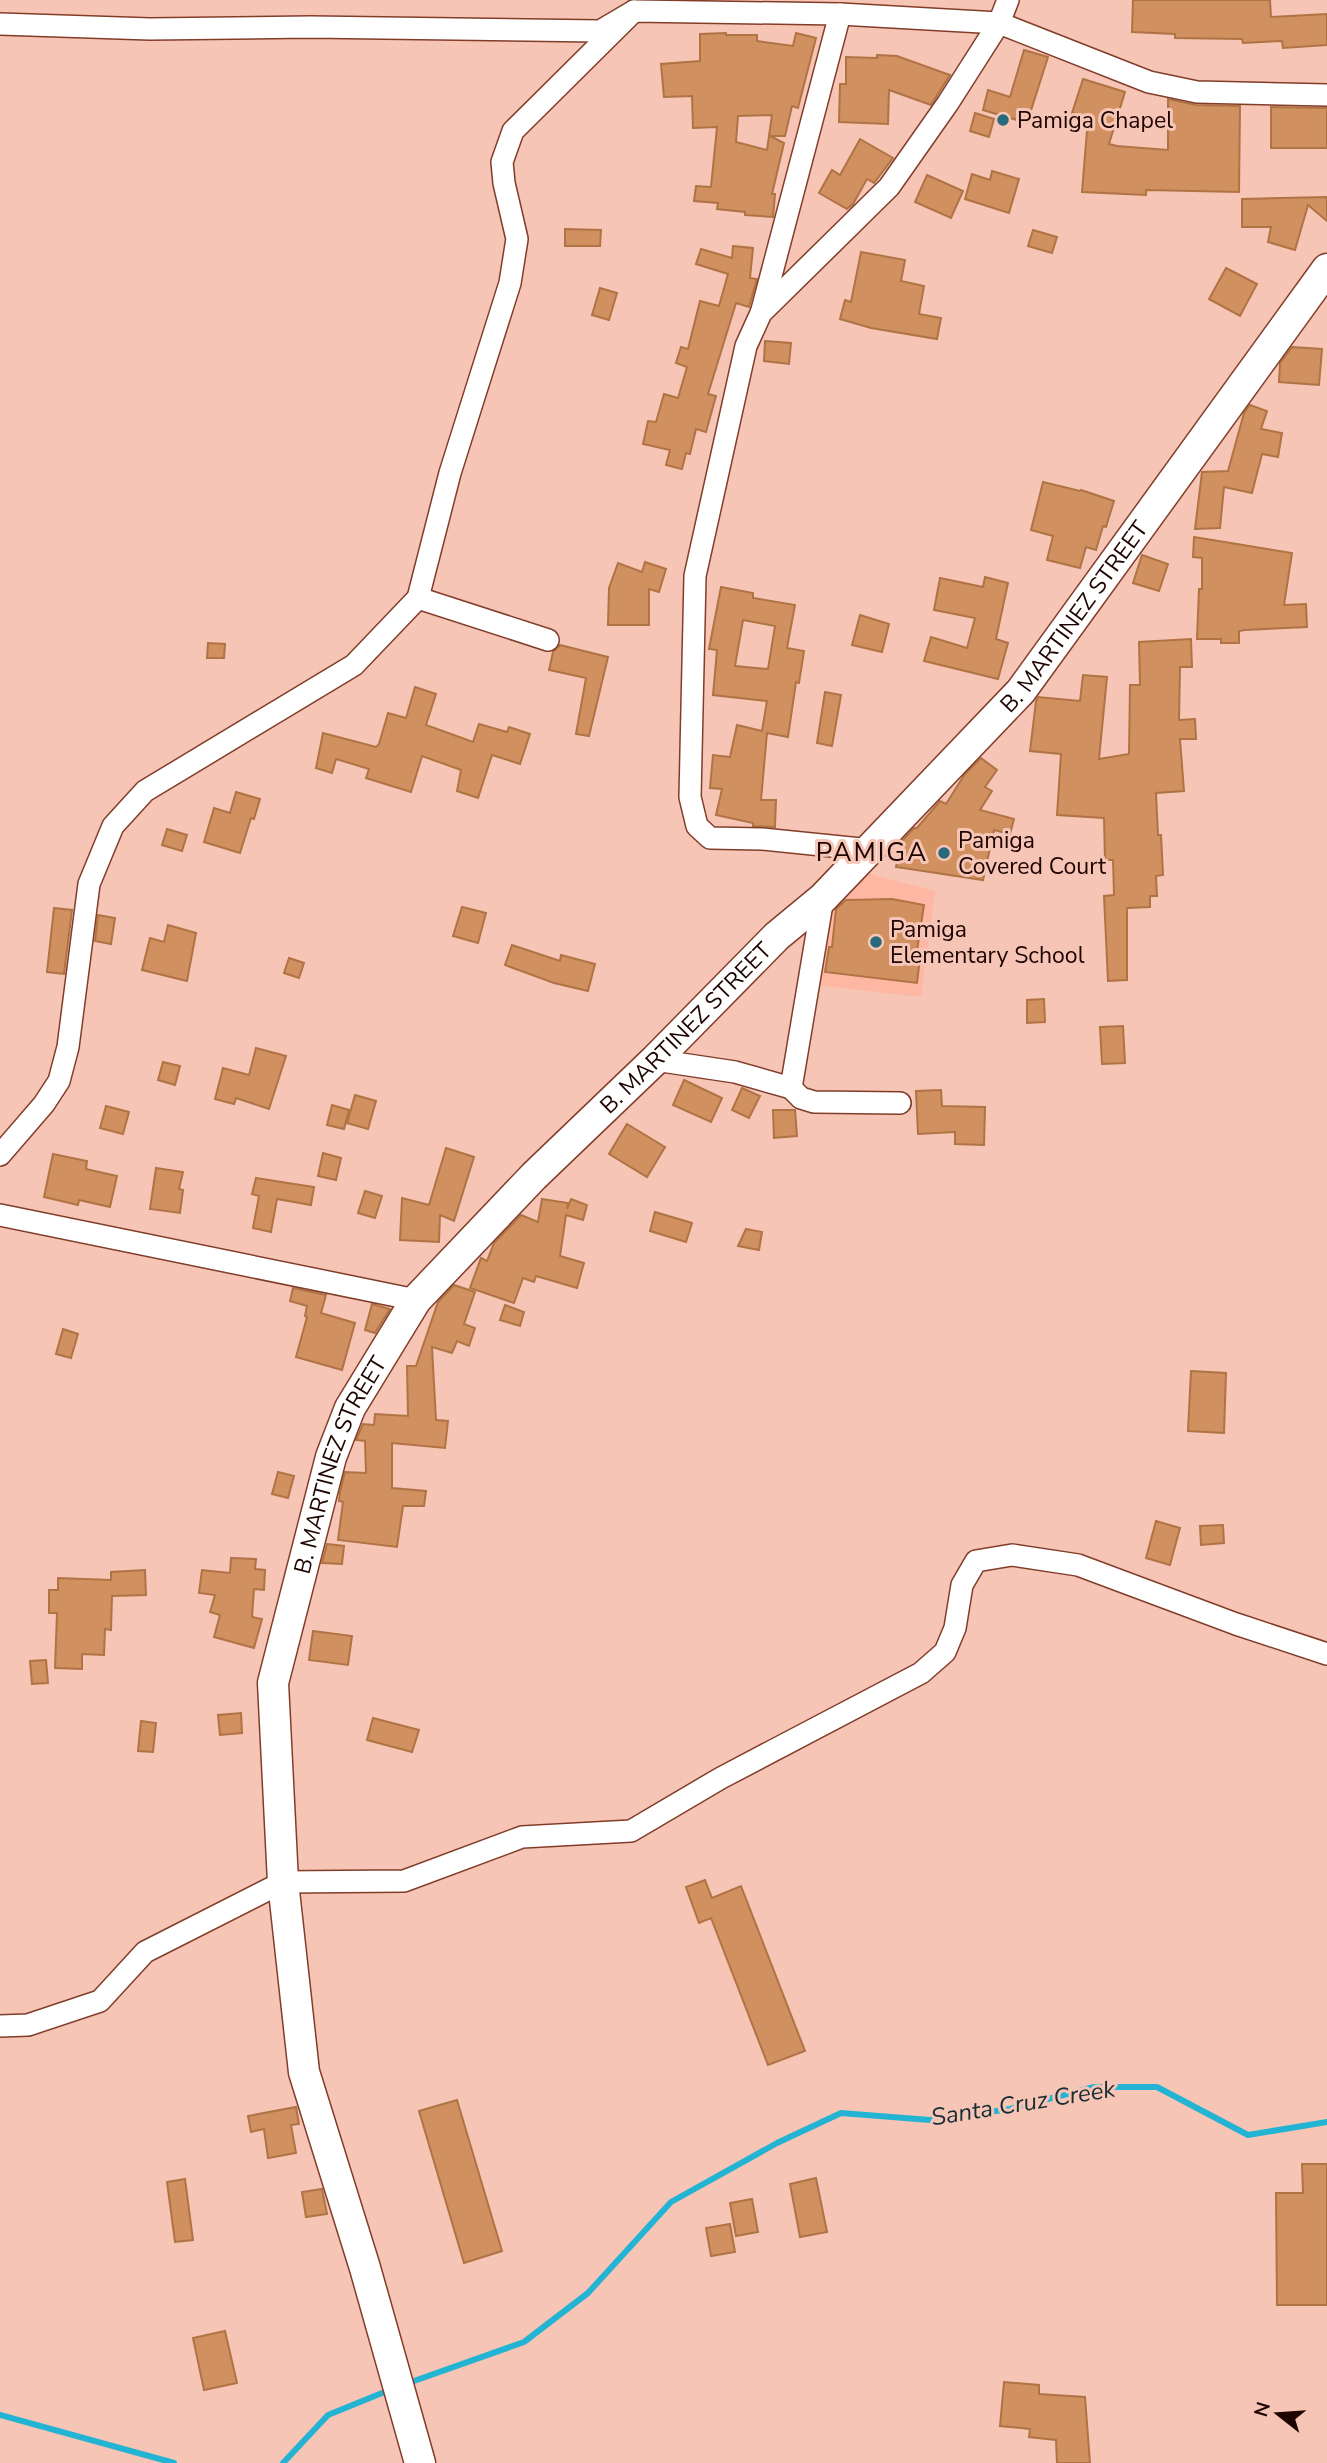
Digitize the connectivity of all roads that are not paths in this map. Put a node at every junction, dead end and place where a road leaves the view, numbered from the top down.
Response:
1 (1008, 0) edge
2 (662, 6) edge
3 (634, 12) junction
4 (840, 14) junction
5 (0, 23) edge
6 (999, 23) junction
7 (1327, 95) edge
8 (1327, 269) edge
9 (761, 313) junction
10 (418, 598) junction
11 (548, 640) dead end
12 (871, 850) junction
13 (823, 898) junction
14 (654, 1060) junction
15 (791, 1088) junction
16 (900, 1103) dead end
17 (0, 1155) edge
18 (0, 1215) edge
19 (416, 1300) junction
20 (1327, 1654) edge
21 (284, 1882) junction
22 (0, 2026) edge
23 (420, 2463) edge

1 - 6 street
2 - 3 street
2 - 4 street
3 - 5 street
3 - 10 street
4 - 6 street
4 - 9 street
6 - 7 street
6 - 9 street
8 - 12 street, B. MARTINEZ STREET
9 - 12 street
10 - 11 street
10 - 17 street
12 - 13 street, B. MARTINEZ STREET
13 - 14 street, B. MARTINEZ STREET
13 - 15 street
14 - 15 street
14 - 19 street, B. MARTINEZ STREET
15 - 16 street
18 - 19 street
19 - 21 street, B. MARTINEZ STREET
20 - 21 street
21 - 22 street
21 - 23 street, B. MARTINEZ STREET

